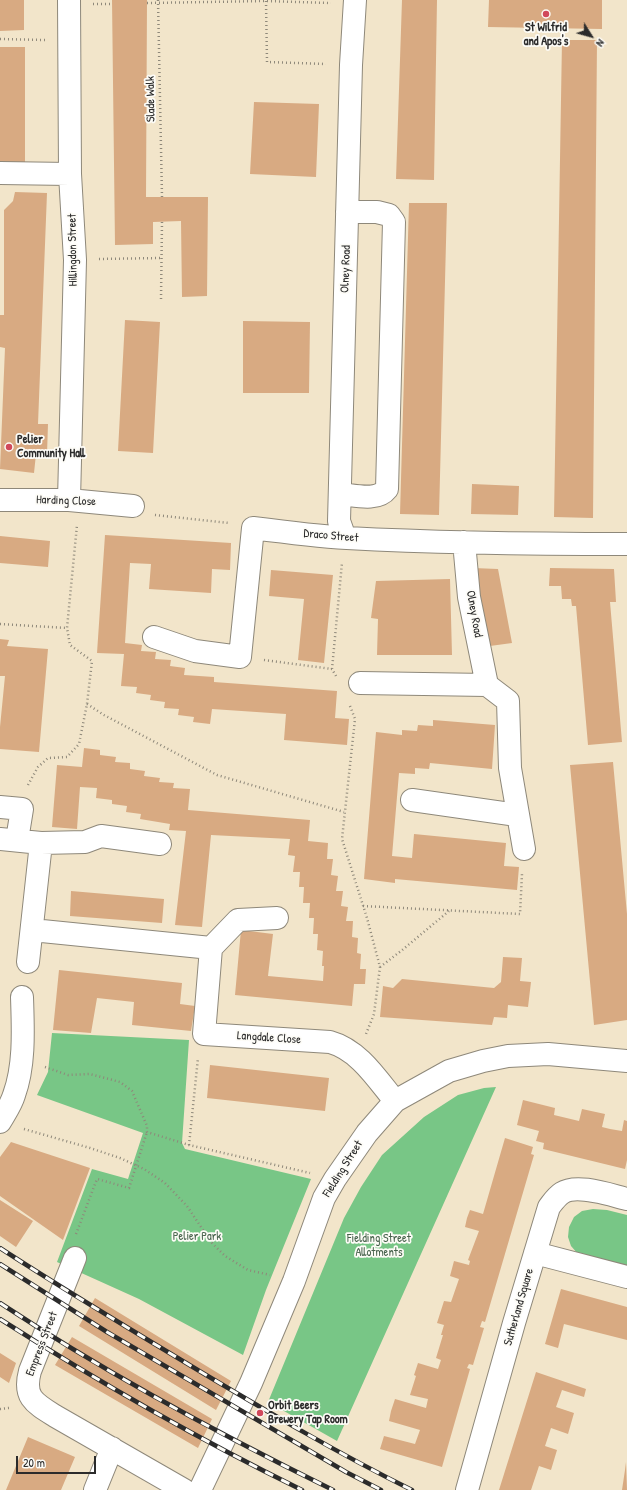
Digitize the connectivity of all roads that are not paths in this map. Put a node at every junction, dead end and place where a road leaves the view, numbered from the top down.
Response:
1 (69, 0) edge
2 (355, 2) edge
3 (0, 173) edge
4 (70, 174) junction
5 (347, 212) junction
6 (340, 494) junction
7 (0, 500) edge
8 (74, 500) junction
9 (133, 506) road end
10 (345, 538) junction
11 (464, 542) junction
12 (627, 544) edge
13 (154, 637) dead end
14 (487, 685) junction
15 (354, 691) road end
16 (412, 800) dead end
17 (0, 807) edge
18 (517, 815) junction
19 (8, 840) edge
20 (41, 843) junction
21 (160, 844) dead end
22 (524, 849) road end
23 (277, 918) dead end
24 (32, 930) junction
25 (211, 948) junction
26 (28, 962) dead end
27 (22, 997) dead end
28 (627, 1061) edge
29 (395, 1101) junction
30 (0, 1122) edge
31 (627, 1199) edge
32 (535, 1253) junction
33 (75, 1258) road end
34 (627, 1277) edge
35 (112, 1448) junction
36 (95, 1490) edge
37 (184, 1490) edge
38 (200, 1490) edge
39 (467, 1490) edge

1 - 4 street, Hillingdon Street
2 - 5 street, Olney Road
3 - 4 street
4 - 8 street, Hillingdon Street
5 - 6 street, Olney Road
5 - 6 street
6 - 10 street, Olney Road
7 - 8 street, Harding Close
8 - 9 street, Harding Close
10 - 11 street, Draco Street
10 - 13 street, Draco Street
11 - 12 street, Draco Street
11 - 14 street, Olney Road
14 - 15 street
14 - 18 street
16 - 18 street
17 - 19 street
18 - 22 street
19 - 20 street
20 - 21 street
20 - 24 street
23 - 25 street
24 - 25 street
24 - 26 street
25 - 29 street, Langdale Close
27 - 30 street
28 - 29 street, Fielding Street
29 - 38 street, Fielding Street
31 - 32 street, Sutherland Square
32 - 34 street
32 - 39 street, Sutherland Square
33 - 35 street, Empress Street
35 - 36 street
35 - 37 street, Empress Street

